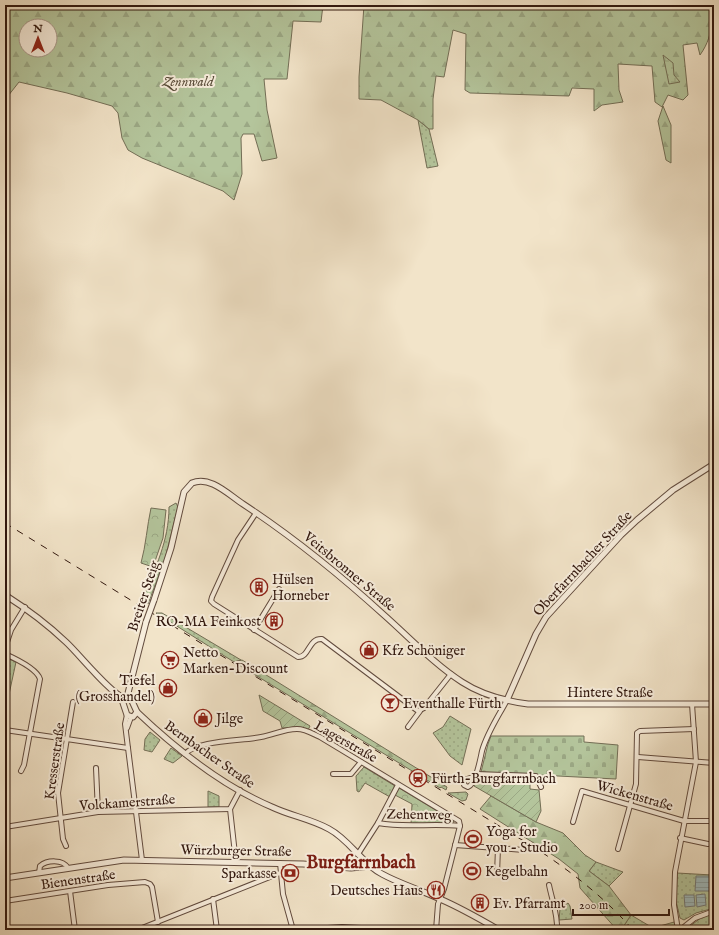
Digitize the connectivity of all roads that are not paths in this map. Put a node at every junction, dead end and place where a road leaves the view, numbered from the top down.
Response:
1 (714, 464) edge
2 (181, 503) joint
3 (256, 513) junction
4 (279, 589) dead end
5 (5, 595) edge
6 (25, 607) junction
7 (254, 630) junction
8 (5, 648) edge
9 (5, 654) edge
10 (451, 674) junction
11 (126, 699) junction
12 (507, 700) junction
13 (73, 702) dead end
14 (692, 704) junction
15 (714, 704) edge
16 (420, 712) junction
17 (132, 715) junction
18 (408, 727) dead end
19 (694, 729) junction
20 (5, 730) edge
21 (29, 734) junction
22 (66, 739) junction
23 (128, 748) junction
24 (185, 754) junction
25 (638, 757) junction
26 (361, 762) junction
27 (696, 762) junction
28 (714, 763) edge
29 (96, 768) dead end
30 (21, 771) dead end
31 (333, 774) dead end
32 (398, 785) junction
33 (541, 787) dead end
34 (240, 790) junction
35 (630, 805) junction
36 (230, 809) junction
37 (137, 811) junction
38 (98, 812) junction
39 (60, 818) junction
40 (684, 821) junction
41 (572, 822) dead end
42 (714, 822) edge
43 (378, 823) junction
44 (460, 824) junction
45 (5, 827) edge
46 (680, 838) junction
47 (708, 844) dead end
48 (454, 845) junction
49 (66, 846) dead end
50 (498, 848) junction
51 (618, 849) dead end
52 (524, 850) dead end
53 (358, 854) junction
54 (142, 860) junction
55 (236, 863) junction
56 (280, 864) junction
57 (370, 866) junction
58 (68, 868) junction
59 (39, 873) junction
60 (280, 873) junction
61 (497, 874) dead end
62 (5, 878) edge
63 (549, 885) dead end
64 (70, 891) junction
65 (213, 899) junction
66 (440, 899) junction
67 (5, 901) edge
68 (714, 911) edge
69 (676, 918) junction
70 (158, 922) junction
71 (684, 925) junction
72 (380, 929) edge
73 (75, 930) edge
74 (137, 930) edge
75 (217, 930) edge
76 (293, 930) edge
77 (299, 930) edge
78 (436, 930) edge
79 (499, 930) edge
80 (557, 930) edge
81 (679, 930) edge

1 - 12 street, Oberfarrnbacher Straße
2 - 3 street, Veitsbronner Straße
2 - 11 street, Breiter Steig, bridge
3 - 7 street
3 - 10 street, Veitsbronner Straße
4 - 7 street
5 - 6 street
6 - 8 street
6 - 11 street
7 - 16 street
9 - 21 street
10 - 12 street, Veitsbronner Straße
10 - 16 street
11 - 17 street
11 - 17 street
12 - 14 street, Hintere Straße
12 - 33 street, Oberfarrnbacher Straße
13 - 22 street, Kresserstraße
14 - 15 street, Hintere Straße
14 - 19 street
16 - 18 street
17 - 23 street
17 - 24 street, Bernbacher Straße
19 - 25 street
19 - 27 street
20 - 21 street
21 - 22 street
21 - 30 street
22 - 23 street
22 - 39 street, Kresserstraße
23 - 37 street
24 - 26 street, Lagerstraße
24 - 34 street, Bernbacher Straße
25 - 27 street
25 - 35 street
26 - 31 street
26 - 32 street, Lagerstraße
27 - 28 street
27 - 40 street
29 - 38 street
32 - 43 street
32 - 44 street, Lagerstraße
34 - 36 street
34 - 53 street, Bernbacher Straße
35 - 40 street, Wickenstraße
35 - 41 street, Wickenstraße
35 - 51 street
36 - 37 street, Volckamerstraße
36 - 55 street
37 - 38 street, Volckamerstraße
37 - 54 street
38 - 39 street, Volckamerstraße
39 - 45 street, Volckamerstraße
39 - 49 street, Kresserstraße
40 - 42 street, Wickenstraße
40 - 46 street
43 - 44 street, Zehentweg
43 - 53 street
44 - 48 street
46 - 47 street
46 - 69 street
48 - 50 street
48 - 66 street
50 - 52 street
50 - 61 street
53 - 57 street, Bernbacher Straße
54 - 55 street, Würzburger Straße
54 - 58 street, Würzburger Straße
55 - 56 street, Würzburger Straße
56 - 57 street, Würzburger Straße
56 - 60 street
57 - 66 street
58 - 59 street, Würzburger Straße
58 - 59 street
59 - 62 street, Würzburger Straße
60 - 65 street
60 - 76 street
63 - 80 street
64 - 67 street, Bienenstraße
64 - 70 street, Bienenstraße
64 - 73 street
65 - 70 street
65 - 75 street
66 - 78 street
66 - 79 street
68 - 71 street
69 - 71 street
69 - 81 street
70 - 74 street
71 - 81 street
72 - 77 street

